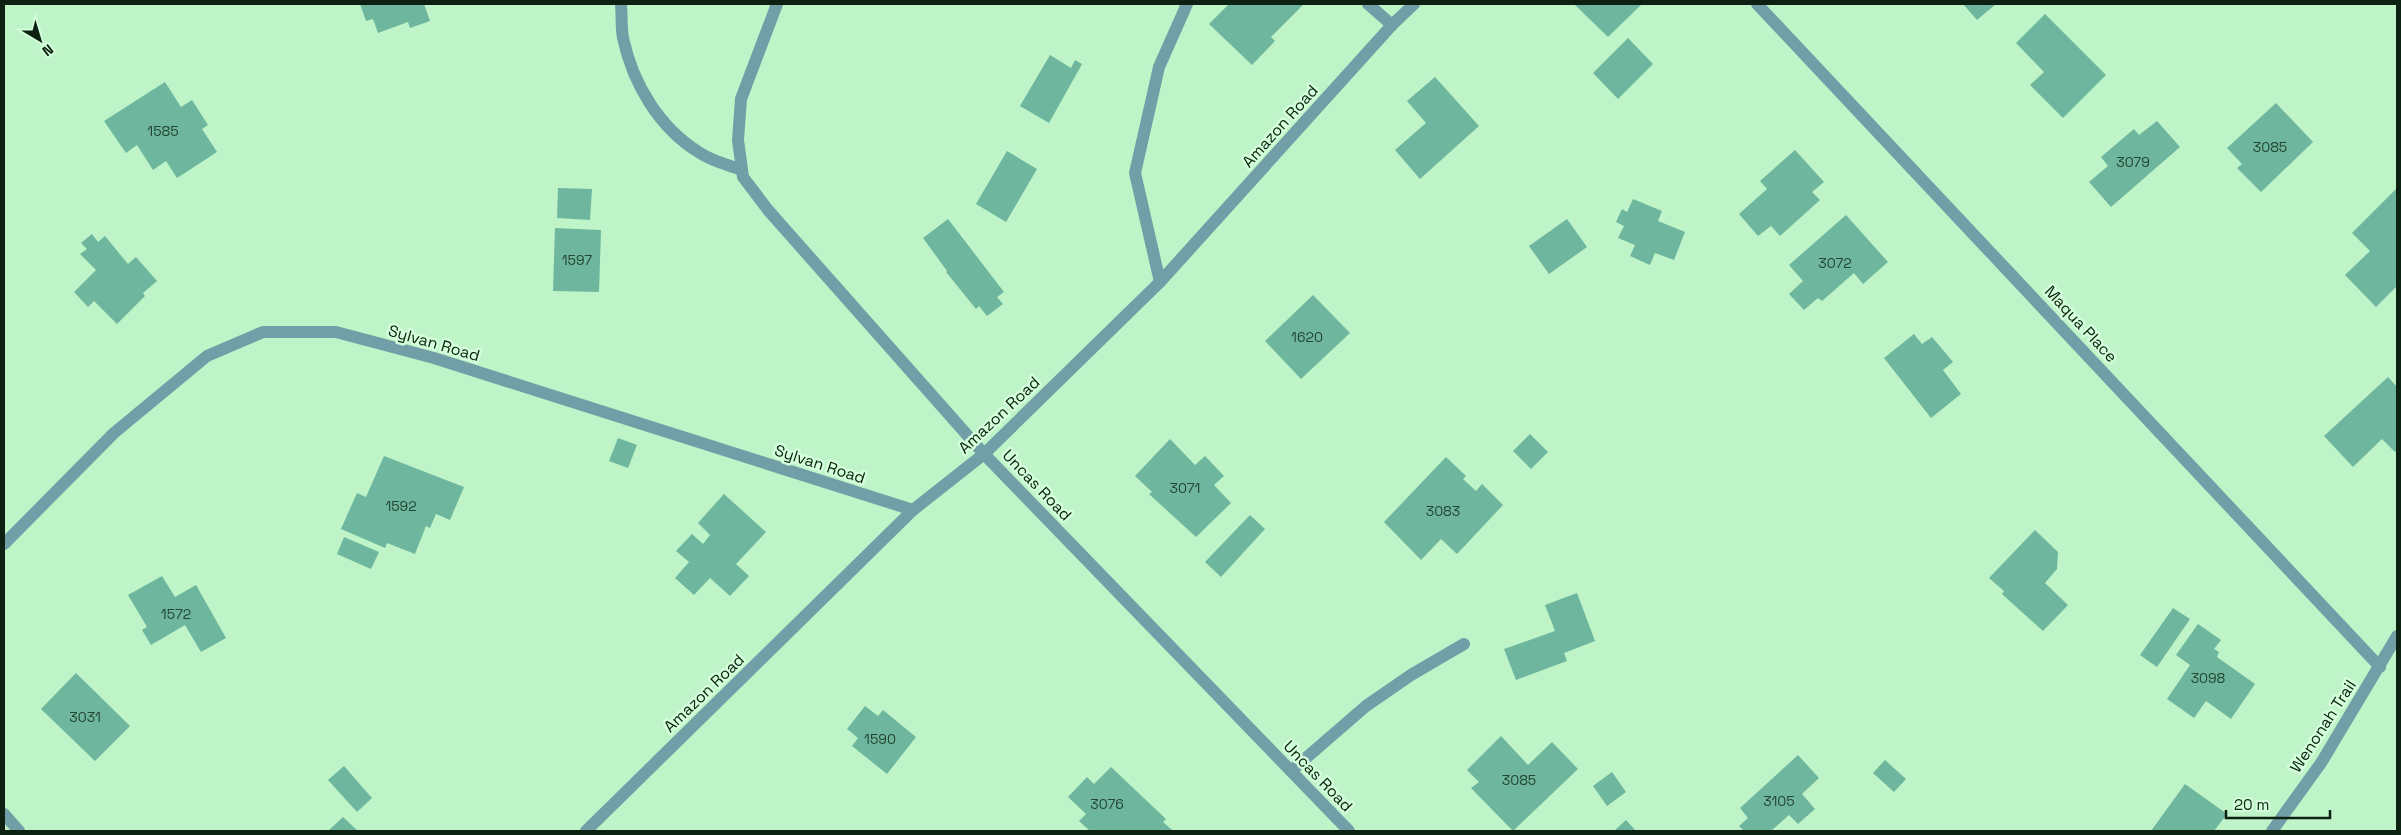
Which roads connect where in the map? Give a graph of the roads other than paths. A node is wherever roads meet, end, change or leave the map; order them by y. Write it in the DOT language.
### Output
graph roads {
  1 [pos="621,4"];
  2 [pos="778,4"];
  3 [pos="1186,4"];
  4 [pos="1368,4"];
  5 [pos="1414,4"];
  6 [pos="1757,4"];
  7 [pos="1392,26"];
  8 [pos="742,170"];
  9 [pos="1160,282"];
  10 [pos="984,454"];
  11 [pos="913,510"];
  12 [pos="4,544"];
  13 [pos="2397,636"];
  14 [pos="1464,644"];
  15 [pos="2380,667"];
  16 [pos="1291,772"];
  17 [pos="4,814"];
  18 [pos="19,831"];
  19 [pos="586,831"];
  20 [pos="1349,831"];
  21 [pos="2272,831"];
  1 -- 8 [label="street"];
  2 -- 8 [label="street, Uncas Road"];
  3 -- 9 [label="street"];
  4 -- 7 [label="street"];
  5 -- 7 [label="street, Amazon Road"];
  6 -- 15 [label="street, Maqua Place"];
  7 -- 9 [label="street, Amazon Road"];
  8 -- 10 [label="street, Uncas Road"];
  9 -- 10 [label="street, Amazon Road"];
  10 -- 11 [label="street, Amazon Road"];
  10 -- 16 [label="street, Uncas Road"];
  11 -- 12 [label="street, Sylvan Road"];
  11 -- 19 [label="street, Amazon Road"];
  13 -- 15 [label="street, Wenonah Trail"];
  14 -- 16 [label="street"];
  15 -- 21 [label="street, Wenonah Trail"];
  16 -- 20 [label="street, Uncas Road"];
  17 -- 18 [label="street"];
}
